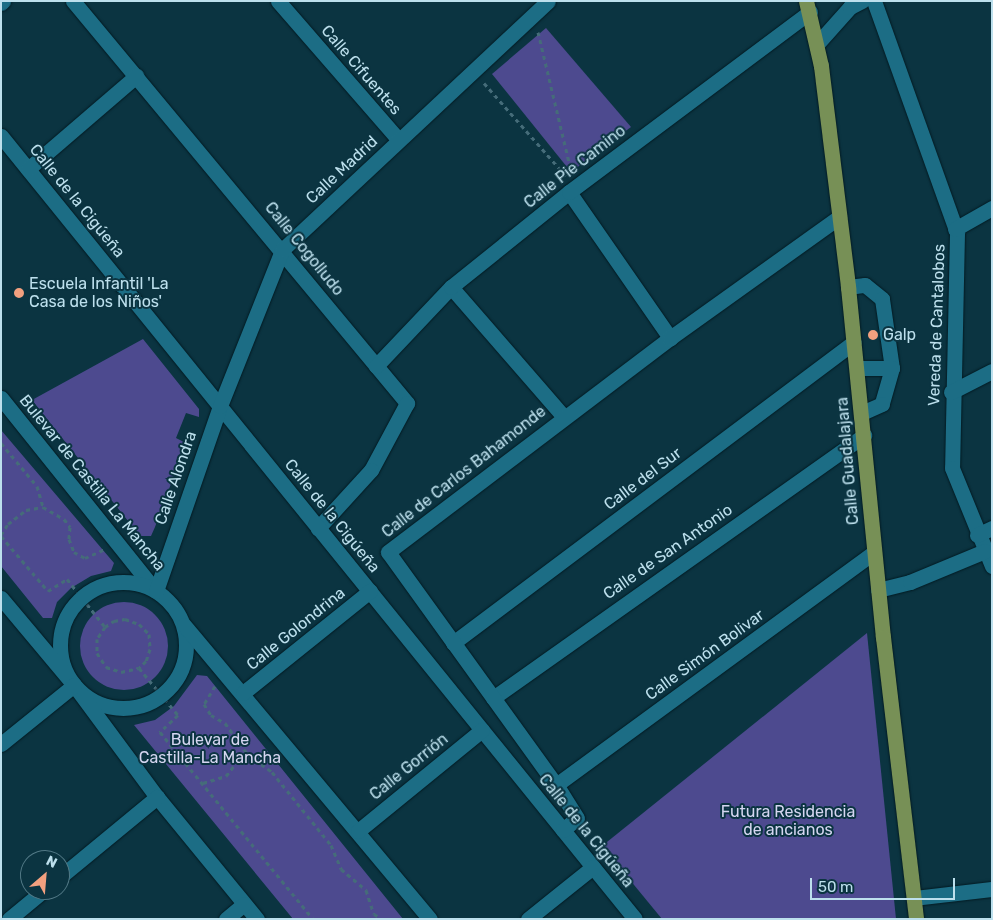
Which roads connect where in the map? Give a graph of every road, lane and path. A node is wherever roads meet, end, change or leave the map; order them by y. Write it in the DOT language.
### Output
graph roads {
  1 [pos="73,1"];
  2 [pos="278,1"];
  3 [pos="548,1"];
  4 [pos="862,1"];
  5 [pos="874,1"];
  6 [pos="808,7"];
  7 [pos="534,15"];
  8 [pos="817,44"];
  9 [pos="473,71"];
  10 [pos="136,76"];
  11 [pos="2,137"];
  12 [pos="399,140"];
  13 [pos="28,169"];
  14 [pos="572,190"];
  15 [pos="992,208"];
  16 [pos="839,217"];
  17 [pos="955,229"];
  18 [pos="282,250"];
  19 [pos="451,287"];
  20 [pos="848,287"];
  21 [pos="670,338"];
  22 [pos="854,342"];
  23 [pos="376,366"];
  24 [pos="857,368"];
  25 [pos="892,368"];
  26 [pos="992,371"];
  27 [pos="951,392"];
  28 [pos="1,398"];
  29 [pos="220,406"];
  30 [pos="862,413"];
  31 [pos="564,418"];
  32 [pos="864,435"];
  33 [pos="1,443"];
  34 [pos="43,507"];
  35 [pos="318,528"];
  36 [pos="992,528"];
  37 [pos="1,535"];
  38 [pos="977,535"];
  39 [pos="116,542"];
  40 [pos="985,551"];
  41 [pos="874,552"];
  42 [pos="992,566"];
  43 [pos="878,590"];
  44 [pos="156,591"];
  45 [pos="370,591"];
  46 [pos="1,598"];
  47 [pos="81,598"];
  48 [pos="183,623"];
  49 [pos="105,627"];
  50 [pos="453,643"];
  51 [pos="139,668"];
  52 [pos="227,674"];
  53 [pos="74,685"];
  54 [pos="243,693"];
  55 [pos="162,695"];
  56 [pos="493,698"];
  57 [pos="482,730"];
  58 [pos="1,744"];
  59 [pos="245,752"];
  60 [pos="203,783"];
  61 [pos="556,785"];
  62 [pos="157,797"];
  63 [pos="563,830"];
  64 [pos="358,831"];
  65 [pos="593,867"];
  66 [pos="70,869"];
  67 [pos="992,889"];
  68 [pos="914,898"];
  69 [pos="32,900"];
  70 [pos="244,904"];
  71 [pos="9,919"];
  72 [pos="226,919"];
  73 [pos="257,919"];
  74 [pos="313,919"];
  75 [pos="382,919"];
  76 [pos="430,919"];
  77 [pos="528,919"];
  78 [pos="635,919"];
  79 [pos="916,919"];
  1 -- 10 [label="street, Calle Cogolludo"];
  2 -- 12 [label="street, Calle Cifuentes"];
  3 -- 7 [label="street, Calle Madrid"];
  4 -- 8 [label="street"];
  5 -- 17 [label="street, Vereda de Cantalobos"];
  6 -- 8 [label="main road, Calle Guadalajara"];
  6 -- 14 [label="street, Calle Pie Camino"];
  7 -- 9 [label="street, Calle Madrid"];
  7 -- 14 [label="path"];
  8 -- 16 [label="main road, Calle Guadalajara"];
  9 -- 12 [label="street, Calle Madrid"];
  9 -- 14 [label="path"];
  10 -- 13 [label="street"];
  10 -- 18 [label="street, Calle Cogolludo"];
  11 -- 13 [label="street, Calle de la Cigúeña"];
  12 -- 18 [label="street, Calle Madrid"];
  13 -- 29 [label="street, Calle de la Cigúeña"];
  14 -- 19 [label="street, Calle Pie Camino"];
  14 -- 21 [label="street"];
  15 -- 17 [label="street"];
  16 -- 20 [label="main road, Calle Guadalajara"];
  16 -- 21 [label="street, Calle de Carlos Bahamonde"];
  17 -- 27 [label="street, Vereda de Cantalobos"];
  18 -- 23 [label="street, Calle Cogolludo"];
  18 -- 29 [label="street, Calle Madrid"];
  19 -- 23 [label="street, Calle Pie Camino"];
  19 -- 31 [label="street"];
  20 -- 22 [label="main road, Calle Guadalajara"];
  20 -- 25 [label="street"];
  21 -- 31 [label="street, Calle de Carlos Bahamonde"];
  22 -- 24 [label="main road, Calle Guadalajara"];
  22 -- 50 [label="street, Calle del Sur"];
  23 -- 35 [label="street, Calle Cogolludo"];
  24 -- 25 [label="street"];
  24 -- 30 [label="main road, Calle Guadalajara"];
  25 -- 30 [label="street"];
  26 -- 27 [label="street"];
  27 -- 38 [label="street, Vereda de Cantalobos"];
  28 -- 39 [label="street, Bulevar de Castilla La Mancha"];
  29 -- 35 [label="street, Calle de la Cigúeña"];
  29 -- 44 [label="street, Calle Alondra"];
  30 -- 32 [label="main road, Calle Guadalajara"];
  31 -- 50 [label="street, Calle de Carlos Bahamonde"];
  32 -- 41 [label="main road, Calle Guadalajara"];
  32 -- 56 [label="street, Calle de San Antonio"];
  33 -- 34 [label="path"];
  34 -- 37 [label="path"];
  34 -- 39 [label="path"];
  35 -- 45 [label="street, Calle de la Cigúeña"];
  36 -- 38 [label="street"];
  37 -- 47 [label="path"];
  38 -- 40 [label="street, Vereda de Cantalobos"];
  39 -- 44 [label="street, Bulevar de Castilla La Mancha"];
  40 -- 42 [label="street, Vereda de Cantalobos"];
  40 -- 43 [label="street"];
  41 -- 43 [label="main road, Calle Guadalajara"];
  41 -- 61 [label="street, Calle Simón Bolivar"];
  43 -- 68 [label="main road, Calle Guadalajara"];
  44 -- 47 [label="street, Bulevar de Castilla La Mancha"];
  44 -- 48 [label="street, Bulevar de Castilla La Mancha"];
  45 -- 54 [label="street, Calle Golondrina"];
  45 -- 57 [label="street, Calle de la Cigúeña"];
  46 -- 53 [label="street, Bulevar de Castilla La Mancha"];
  47 -- 49 [label="path"];
  47 -- 53 [label="street, Bulevar de Castilla La Mancha"];
  48 -- 52 [label="street, Bulevar de Castilla La Mancha"];
  48 -- 55 [label="street, Bulevar de Castilla La Mancha"];
  49 -- 51 [label="path"];
  49 -- 51 [label="path"];
  50 -- 56 [label="street, Calle de Carlos Bahamonde"];
  51 -- 55 [label="path"];
  52 -- 54 [label="street, Bulevar de Castilla La Mancha"];
  52 -- 59 [label="path"];
  53 -- 55 [label="street, Bulevar de Castilla La Mancha"];
  53 -- 58 [label="street"];
  53 -- 62 [label="street, Bulevar de Castilla La Mancha"];
  54 -- 64 [label="street, Bulevar de Castilla La Mancha"];
  55 -- 60 [label="path"];
  56 -- 61 [label="street, Calle de Carlos Bahamonde"];
  57 -- 63 [label="street, Calle de la Cigúeña"];
  57 -- 64 [label="street, Calle Gorrión"];
  59 -- 60 [label="path"];
  59 -- 75 [label="path"];
  60 -- 74 [label="path"];
  61 -- 63 [label="street, Calle de Carlos Bahamonde"];
  62 -- 66 [label="street"];
  62 -- 70 [label="street, Bulevar de Castilla La Mancha"];
  63 -- 65 [label="street, Calle de la Cigúeña"];
  64 -- 76 [label="street, Bulevar de Castilla La Mancha"];
  65 -- 77 [label="street"];
  65 -- 78 [label="street, Calle de la Cigúeña"];
  67 -- 68 [label="street"];
  68 -- 79 [label="main road, Calle Guadalajara"];
  69 -- 71 [label="street"];
  70 -- 72 [label="street"];
  70 -- 73 [label="street, Bulevar de Castilla La Mancha"];
}
